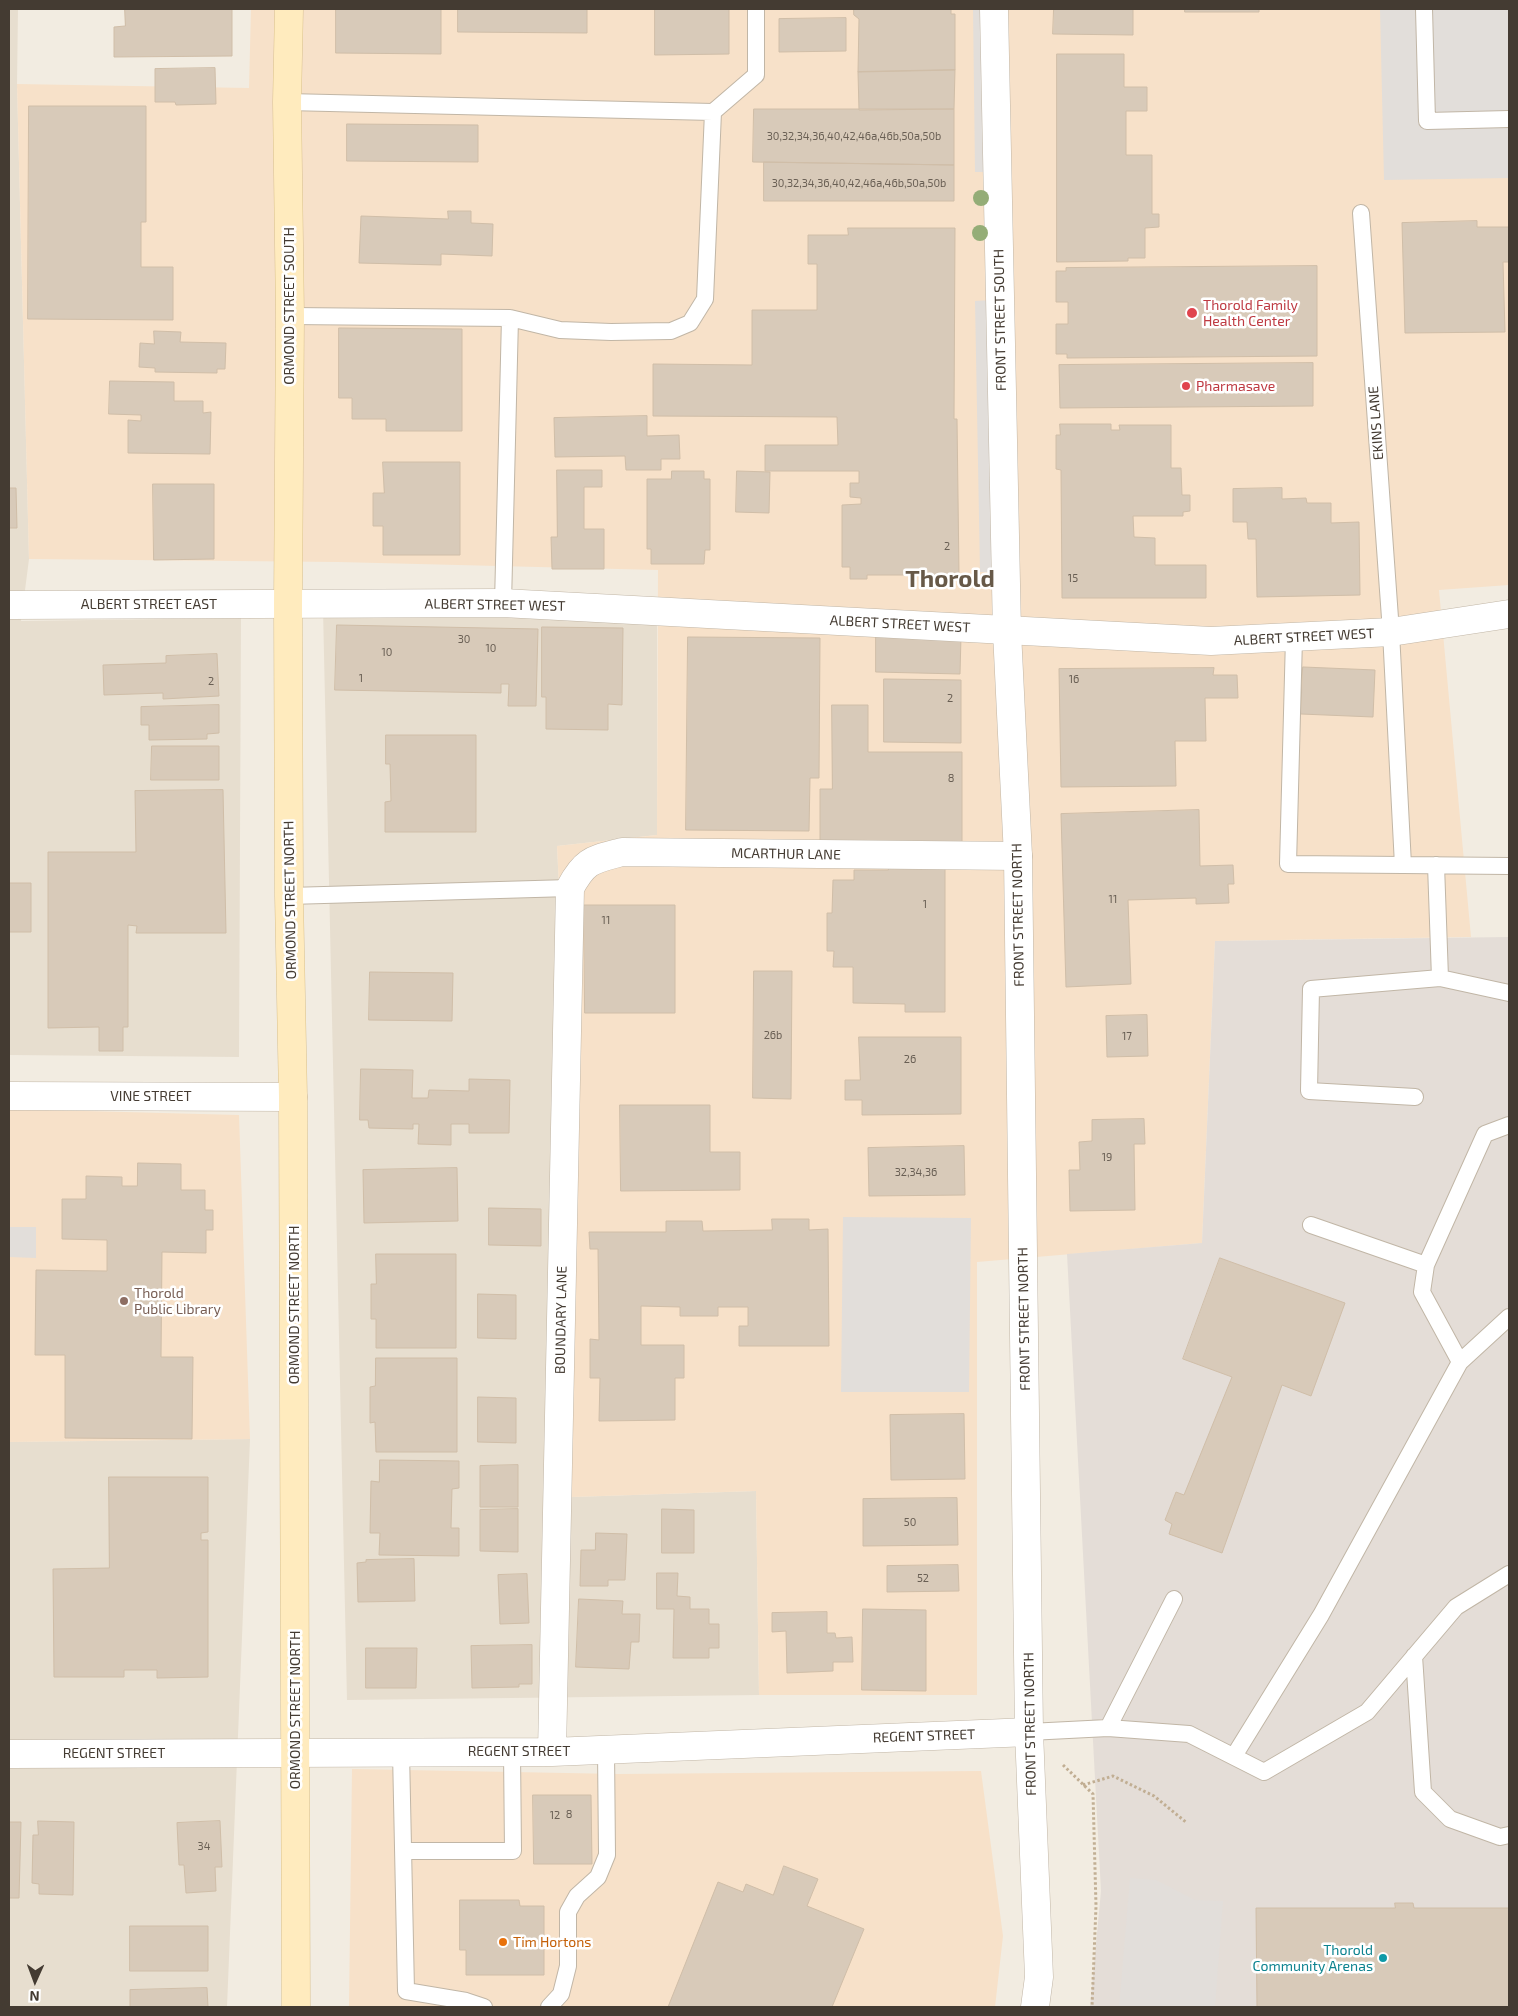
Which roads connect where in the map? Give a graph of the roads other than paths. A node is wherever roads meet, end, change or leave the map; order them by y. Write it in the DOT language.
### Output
graph roads {
  1 [pos="289,9"];
  2 [pos="756,9"];
  3 [pos="994,9"];
  4 [pos="1424,9"];
  5 [pos="287,102"];
  6 [pos="713,112"];
  7 [pos="1509,119"];
  8 [pos="1361,213"];
  9 [pos="290,316"];
  10 [pos="510,318"];
  11 [pos="503,603"];
  12 [pos="288,604"];
  13 [pos="9,605"];
  14 [pos="1509,614"];
  15 [pos="1007,632"];
  16 [pos="1392,632"];
  17 [pos="1294,638"];
  18 [pos="1018,856"];
  19 [pos="1404,865"];
  20 [pos="1436,865"];
  21 [pos="1509,866"];
  22 [pos="570,888"];
  23 [pos="289,896"];
  24 [pos="1440,978"];
  25 [pos="1509,993"];
  26 [pos="9,1096"];
  27 [pos="293,1097"];
  28 [pos="1415,1098"];
  29 [pos="1509,1125"];
  30 [pos="1311,1225"];
  31 [pos="1426,1265"];
  32 [pos="1509,1317"];
  33 [pos="1460,1362"];
  34 [pos="1509,1574"];
  35 [pos="1174,1599"];
  36 [pos="1414,1656"];
  37 [pos="1108,1728"];
  38 [pos="1029,1732"];
  39 [pos="606,1750"];
  40 [pos="295,1752"];
  41 [pos="401,1752"];
  42 [pos="512,1752"];
  43 [pos="552,1752"];
  44 [pos="9,1754"];
  45 [pos="1234,1756"];
  46 [pos="1509,1835"];
  47 [pos="403,1851"];
  48 [pos="296,2007"];
  49 [pos="484,2007"];
  50 [pos="549,2007"];
  51 [pos="1035,2007"];
  1 -- 5 [label="main road, ORMOND STREET SOUTH"];
  2 -- 6 [label="lane"];
  3 -- 15 [label="street, FRONT STREET SOUTH"];
  4 -- 7 [label="lane"];
  5 -- 6 [label="lane"];
  5 -- 9 [label="main road, ORMOND STREET SOUTH"];
  6 -- 10 [label="lane"];
  8 -- 16 [label="lane, EKINS LANE"];
  9 -- 10 [label="lane"];
  9 -- 12 [label="main road, ORMOND STREET SOUTH"];
  10 -- 11 [label="lane"];
  11 -- 12 [label="street, ALBERT STREET WEST"];
  11 -- 15 [label="street, ALBERT STREET WEST"];
  12 -- 13 [label="street, ALBERT STREET EAST"];
  12 -- 23 [label="main road, ORMOND STREET NORTH"];
  14 -- 16 [label="street, ALBERT STREET WEST"];
  15 -- 17 [label="street, ALBERT STREET WEST"];
  15 -- 18 [label="street, FRONT STREET NORTH"];
  16 -- 17 [label="street, ALBERT STREET WEST"];
  16 -- 19 [label="lane, EKINS LANE"];
  17 -- 19 [label="lane"];
  18 -- 22 [label="street, MCARTHUR LANE"];
  18 -- 38 [label="street, FRONT STREET NORTH"];
  19 -- 20 [label="lane"];
  20 -- 21 [label="lane"];
  20 -- 24 [label="lane"];
  22 -- 23 [label="lane"];
  22 -- 43 [label="street, BOUNDARY LANE"];
  23 -- 27 [label="main road, ORMOND STREET NORTH"];
  24 -- 25 [label="lane"];
  24 -- 28 [label="lane"];
  26 -- 27 [label="street, VINE STREET"];
  27 -- 40 [label="main road, ORMOND STREET NORTH"];
  29 -- 31 [label="lane"];
  30 -- 31 [label="lane"];
  31 -- 33 [label="lane"];
  32 -- 33 [label="lane"];
  33 -- 45 [label="lane"];
  34 -- 36 [label="lane"];
  35 -- 37 [label="lane"];
  36 -- 45 [label="lane"];
  36 -- 46 [label="lane"];
  37 -- 38 [label="lane"];
  37 -- 45 [label="lane"];
  38 -- 39 [label="street, REGENT STREET"];
  38 -- 51 [label="street, FRONT STREET NORTH"];
  39 -- 43 [label="street, REGENT STREET"];
  39 -- 50 [label="lane"];
  40 -- 41 [label="street, REGENT STREET"];
  40 -- 44 [label="street, REGENT STREET"];
  40 -- 48 [label="main road, ORMOND STREET NORTH"];
  41 -- 42 [label="street, REGENT STREET"];
  41 -- 47 [label="lane"];
  42 -- 43 [label="street, REGENT STREET"];
  42 -- 47 [label="lane"];
  47 -- 49 [label="lane"];
}
